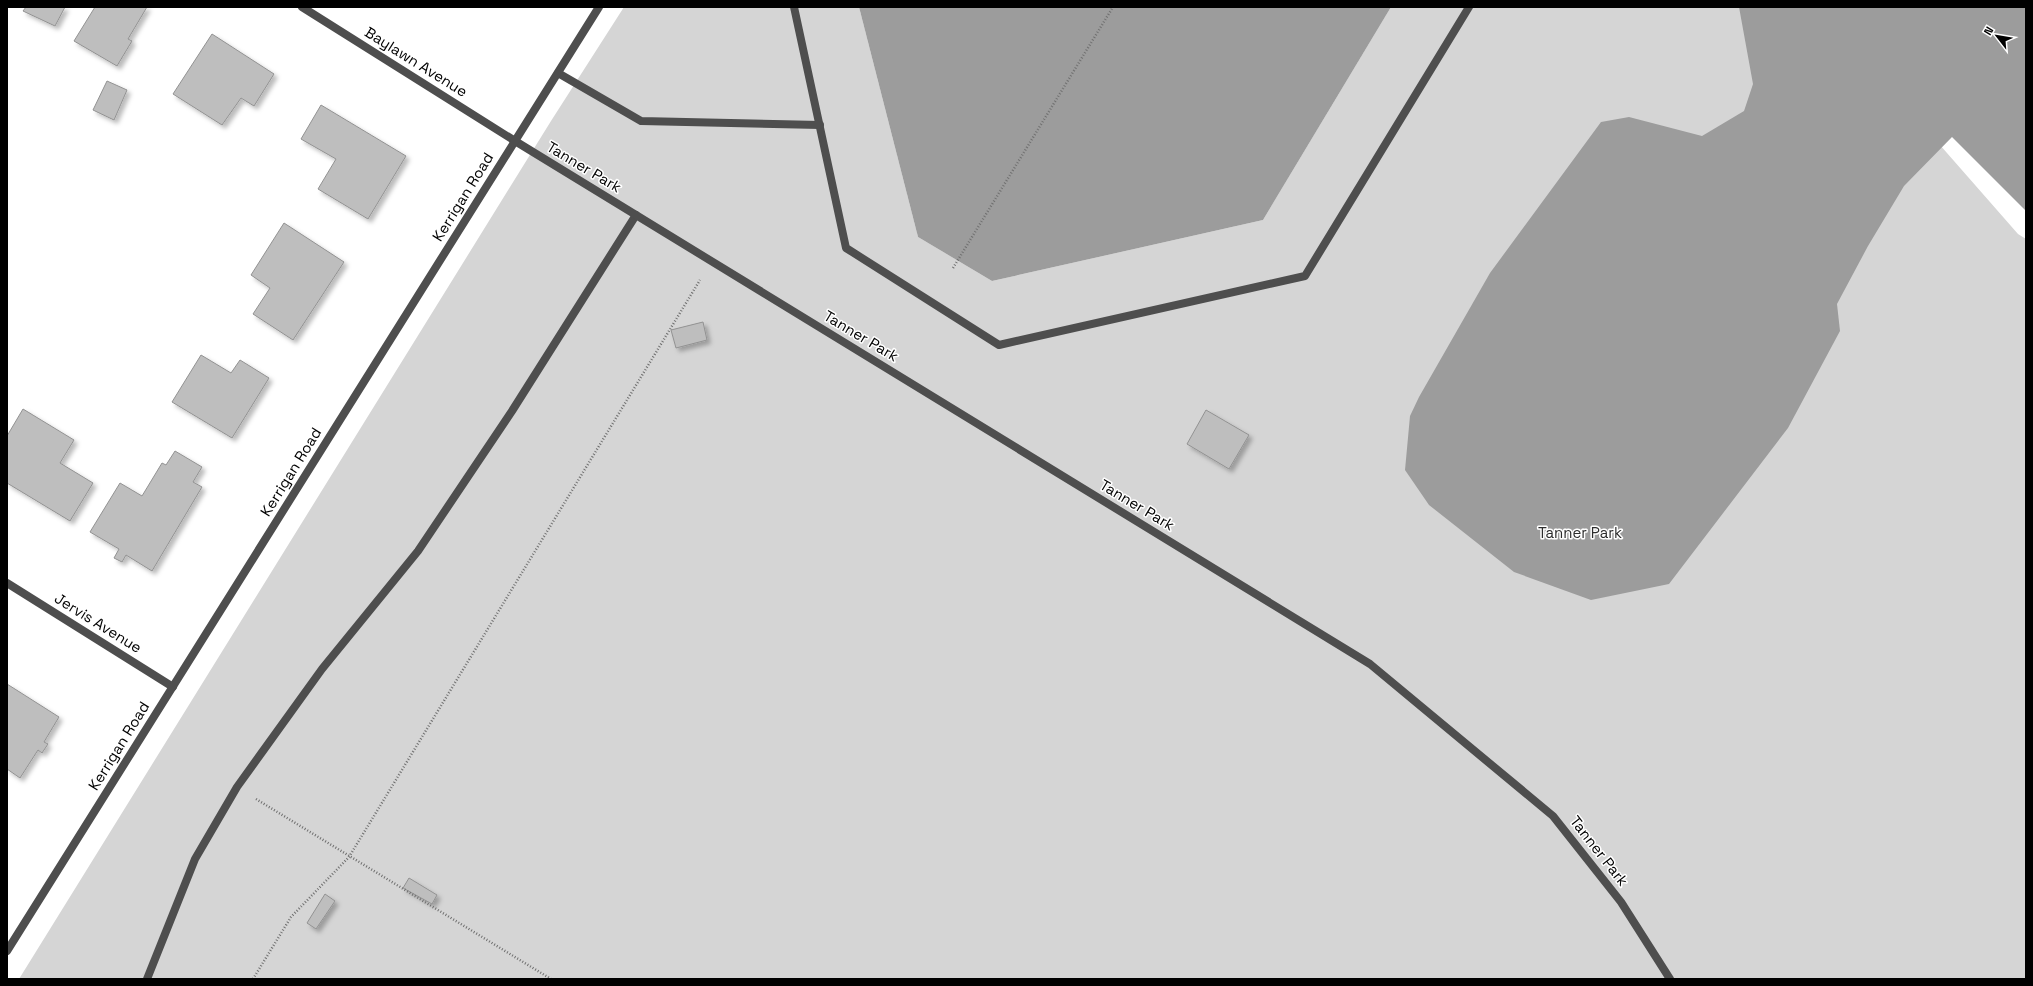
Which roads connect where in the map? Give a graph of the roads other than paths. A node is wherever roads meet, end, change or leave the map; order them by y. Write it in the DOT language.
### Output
graph roads {
  1 [pos="302,7"];
  2 [pos="599,7"];
  3 [pos="794,7"];
  4 [pos="1469,7"];
  5 [pos="558,74"];
  6 [pos="820,125"];
  7 [pos="515,141"];
  8 [pos="636,215"];
  9 [pos="7,583"];
  10 [pos="173,686"];
  11 [pos="7,951"];
  12 [pos="147,979"];
  13 [pos="1670,979"];
  1 -- 7 [label="street, Baylawn Avenue"];
  2 -- 5 [label="street, Kerrigan Road"];
  3 -- 6 [label="street"];
  4 -- 6 [label="street"];
  5 -- 6 [label="street"];
  5 -- 7 [label="street, Kerrigan Road"];
  7 -- 8 [label="street, Tanner Park"];
  7 -- 10 [label="street, Kerrigan Road"];
  8 -- 12 [label="street"];
  8 -- 13 [label="street, Tanner Park"];
  9 -- 10 [label="street, Jervis Avenue"];
  10 -- 11 [label="street, Kerrigan Road"];
}
